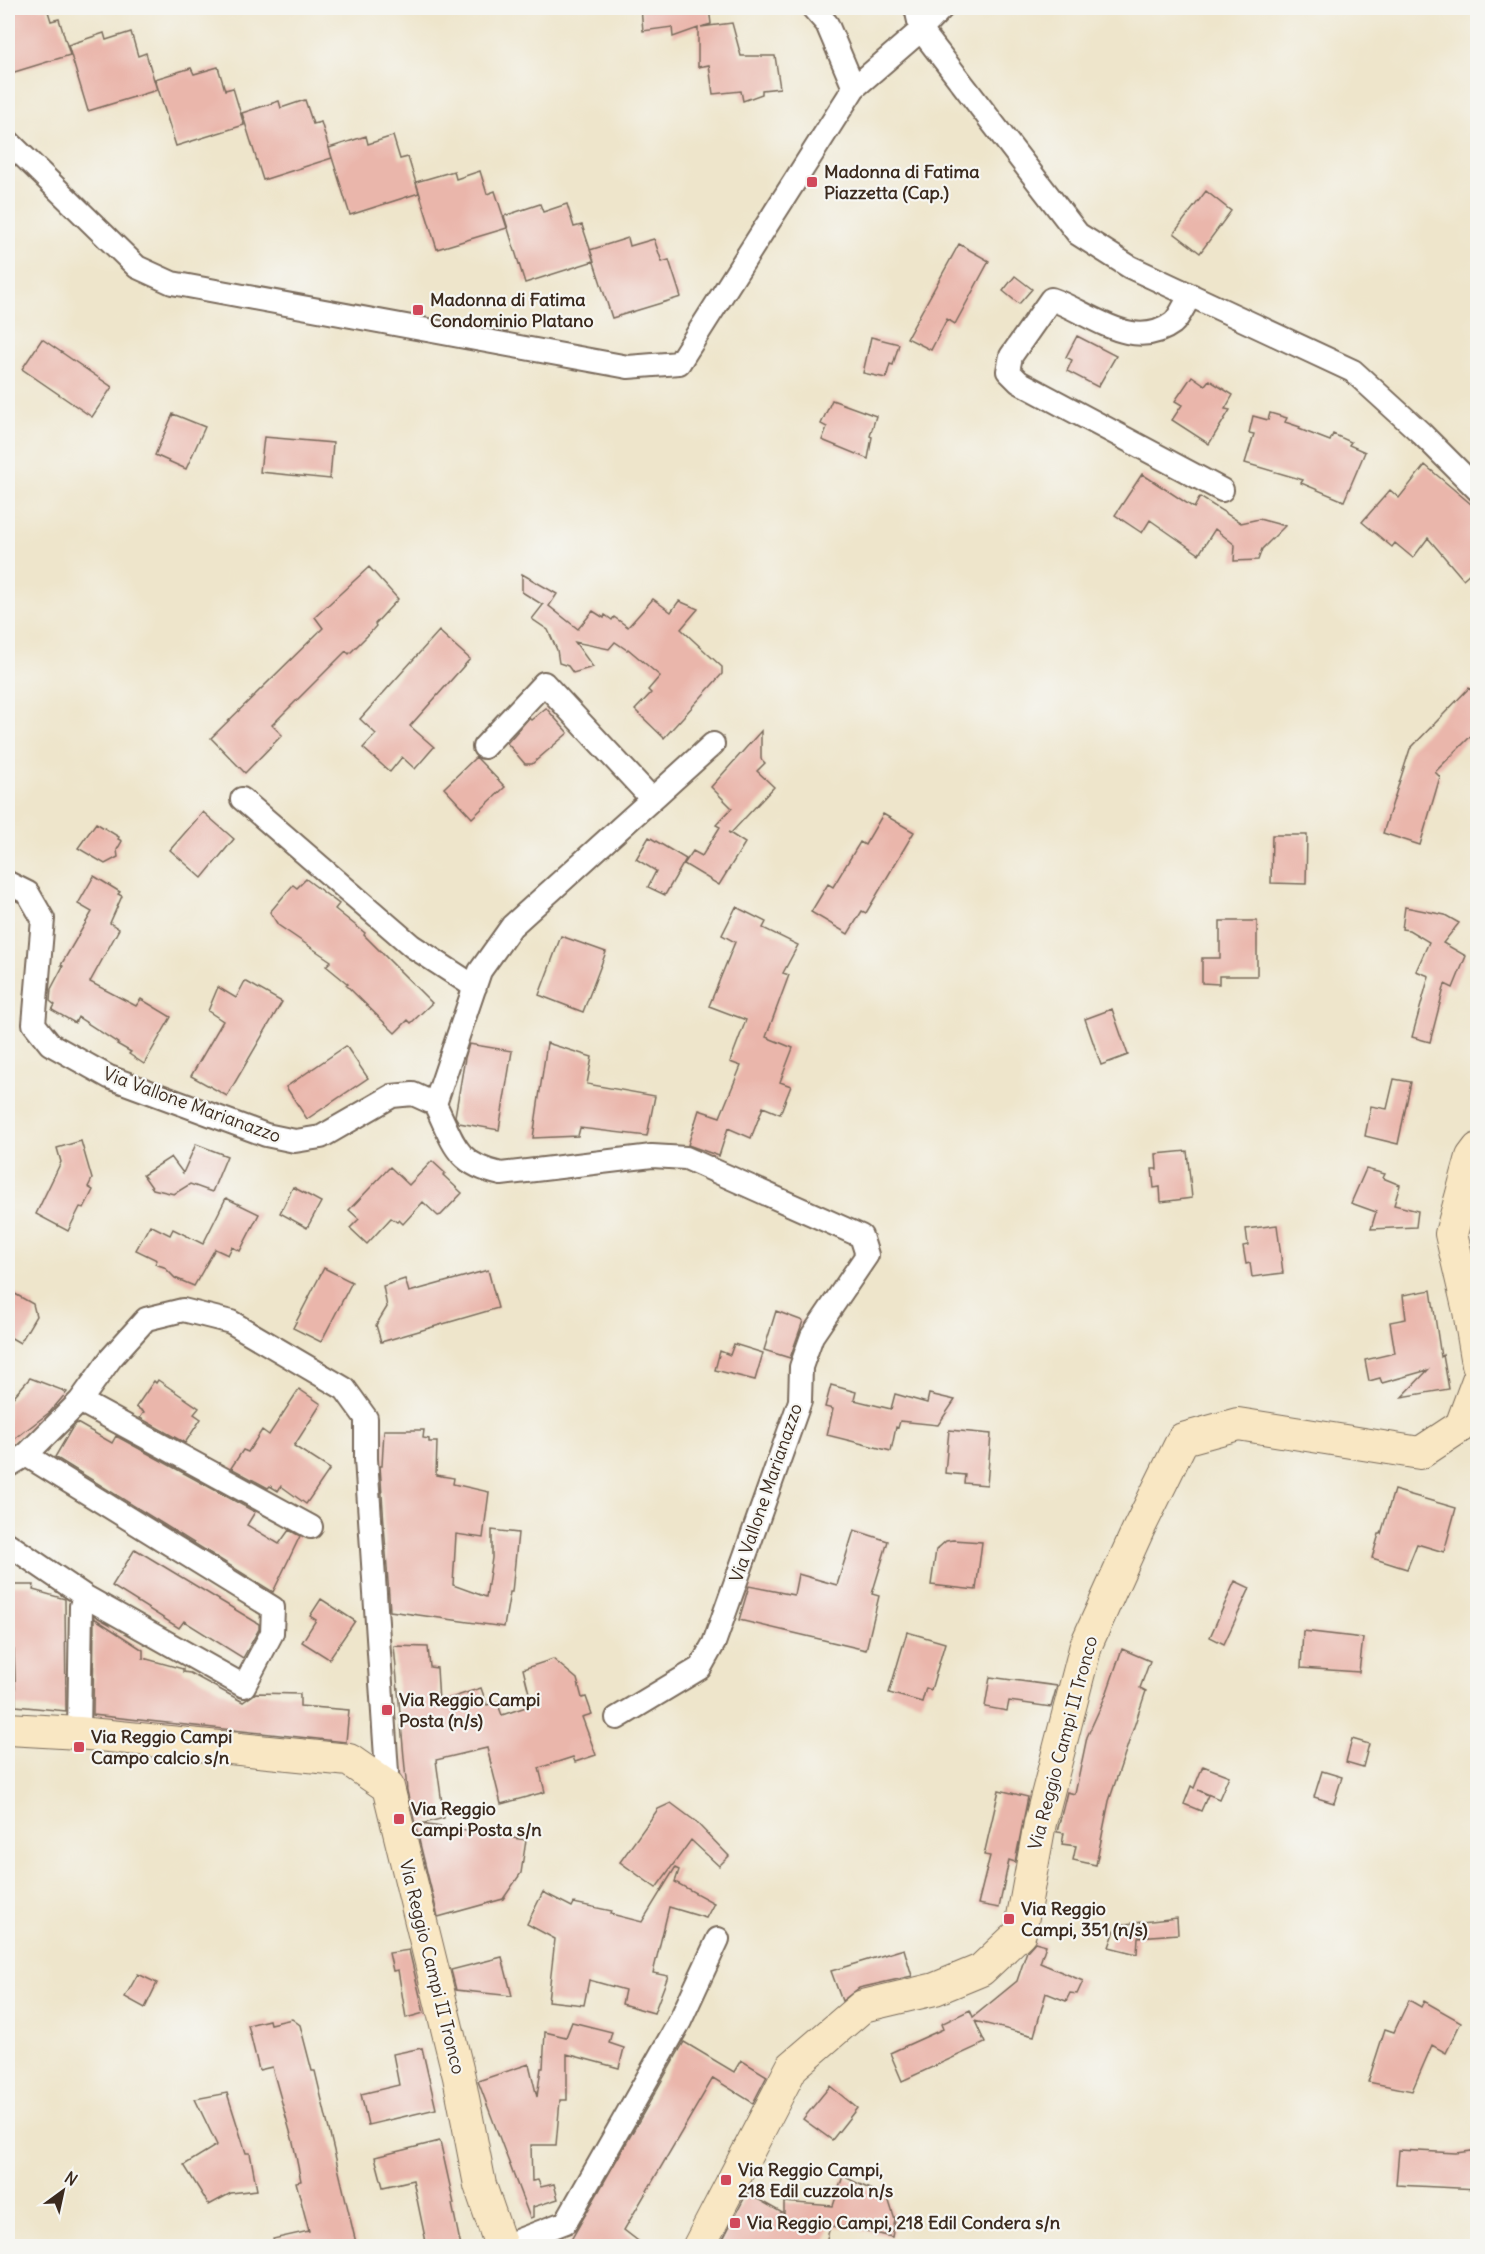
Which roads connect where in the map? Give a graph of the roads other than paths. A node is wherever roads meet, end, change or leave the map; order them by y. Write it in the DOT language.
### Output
graph roads {
  1 [pos="813,8"];
  2 [pos="916,8"];
  3 [pos="942,8"];
  4 [pos="921,30"];
  5 [pos="854,87"];
  6 [pos="8,141"];
  7 [pos="1191,295"];
  8 [pos="1222,490"];
  9 [pos="1478,490"];
  10 [pos="713,744"];
  11 [pos="484,747"];
  12 [pos="242,799"];
  13 [pos="652,799"];
  14 [pos="8,883"];
  15 [pos="475,987"];
  16 [pos="435,1104"];
  17 [pos="1478,1149"];
  18 [pos="1478,1364"];
  19 [pos="1478,1380"];
  20 [pos="80,1401"];
  21 [pos="17,1461"];
  22 [pos="311,1527"];
  23 [pos="8,1544"];
  24 [pos="86,1597"];
  25 [pos="617,1718"];
  26 [pos="8,1729"];
  27 [pos="80,1733"];
  28 [pos="388,1787"];
  29 [pos="718,1939"];
  30 [pos="502,2247"];
  31 [pos="699,2247"];
  1 -- 5 [label="street"];
  2 -- 4 [label="street"];
  3 -- 4 [label="street"];
  4 -- 5 [label="street"];
  4 -- 7 [label="street"];
  5 -- 6 [label="street"];
  7 -- 8 [label="street"];
  7 -- 9 [label="street"];
  10 -- 13 [label="street"];
  11 -- 13 [label="street"];
  12 -- 15 [label="street"];
  13 -- 15 [label="street"];
  14 -- 16 [label="street, Via Vallone Marianazzo"];
  15 -- 16 [label="street"];
  16 -- 25 [label="street, Via Vallone Marianazzo"];
  17 -- 18 [label="main road"];
  19 -- 31 [label="main road, Via Reggio Campi II Tronco"];
  20 -- 21 [label="street"];
  20 -- 22 [label="street"];
  20 -- 28 [label="street"];
  21 -- 24 [label="street"];
  23 -- 24 [label="street"];
  24 -- 27 [label="street"];
  26 -- 27 [label="main road"];
  27 -- 28 [label="main road"];
  28 -- 30 [label="main road, Via Reggio Campi II Tronco"];
  29 -- 30 [label="street"];
}
